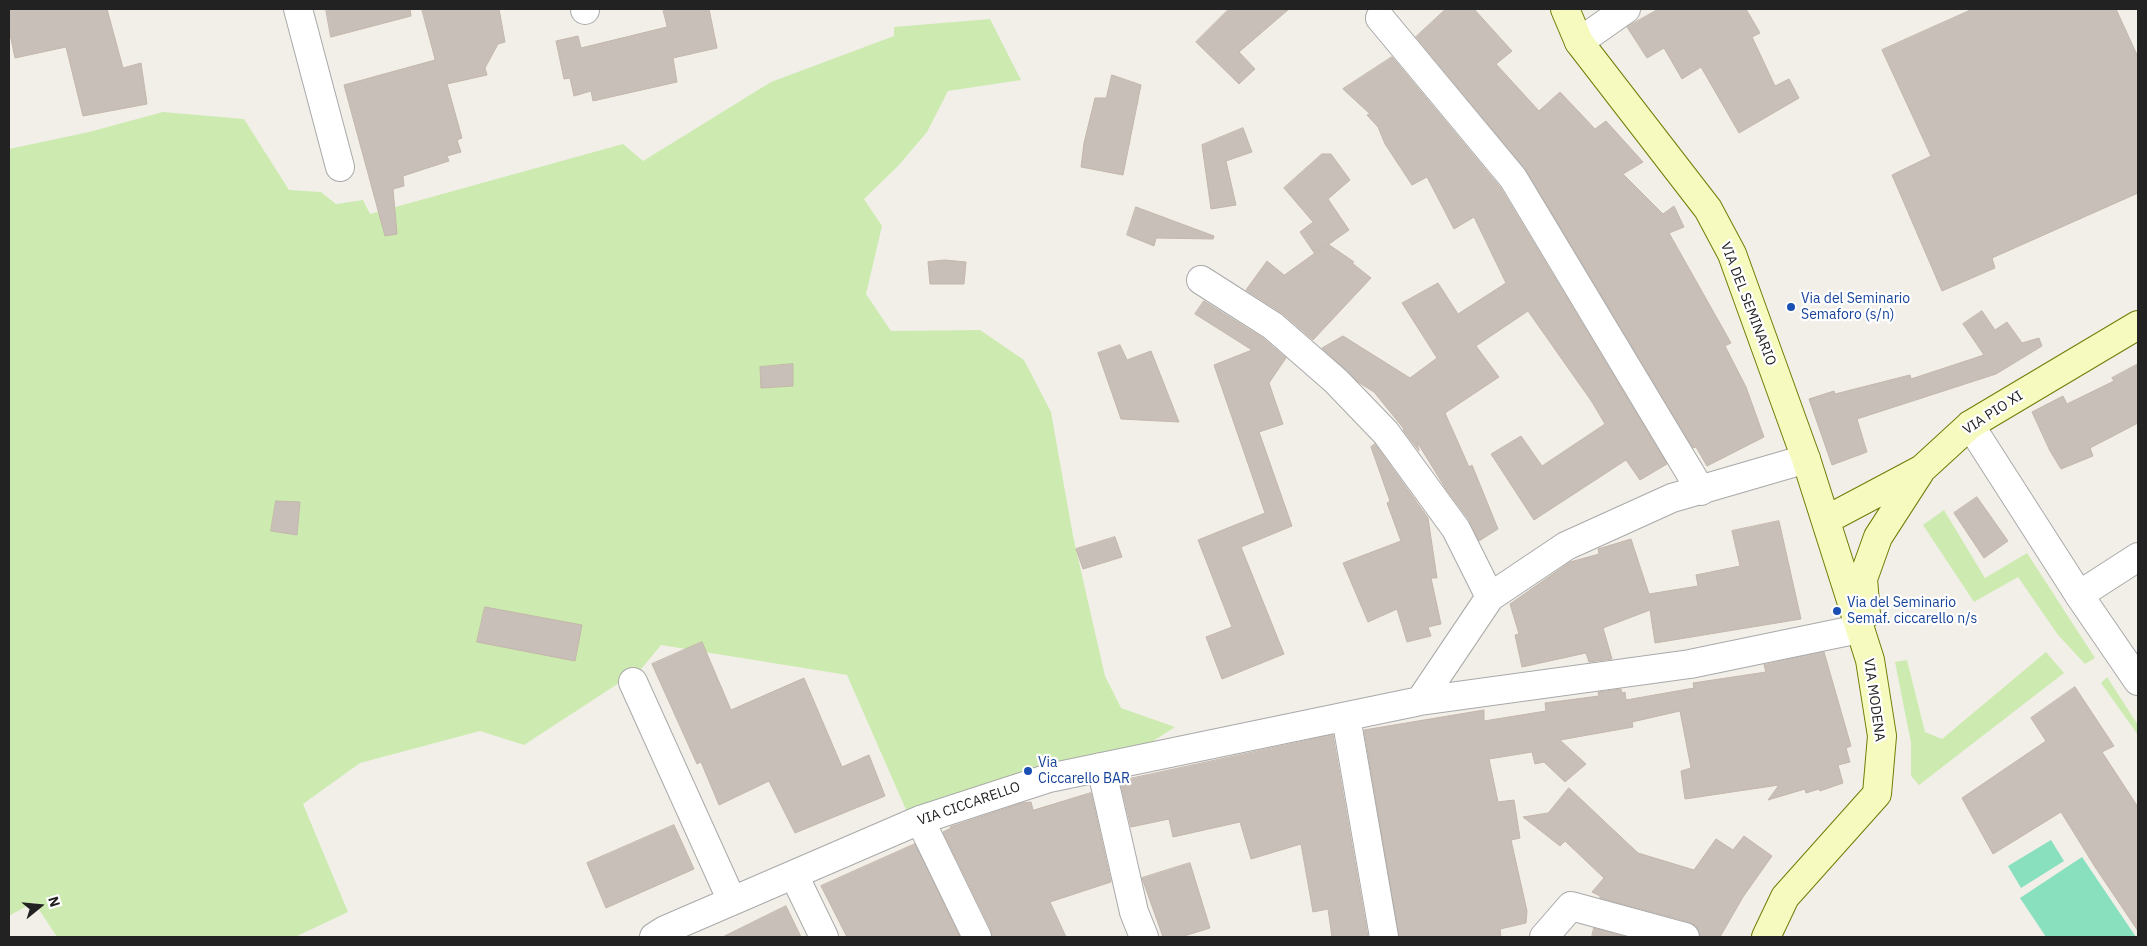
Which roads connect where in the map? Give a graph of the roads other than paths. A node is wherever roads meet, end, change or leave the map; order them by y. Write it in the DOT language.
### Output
graph roads {
  1 [pos="298,9"];
  2 [pos="1565,9"];
  3 [pos="1626,9"];
  4 [pos="1380,18"];
  5 [pos="1579,42"];
  6 [pos="340,167"];
  7 [pos="1201,280"];
  8 [pos="2138,325"];
  9 [pos="1970,425"];
  10 [pos="1806,459"];
  11 [pos="1922,469"];
  12 [pos="1701,491"];
  13 [pos="1826,520"];
  14 [pos="2138,557"];
  15 [pos="2079,595"];
  16 [pos="1490,597"];
  17 [pos="1859,629"];
  18 [pos="1870,660"];
  19 [pos="2138,681"];
  20 [pos="633,682"];
  21 [pos="1420,701"];
  22 [pos="1346,717"];
  23 [pos="1101,767"];
  24 [pos="920,820"];
  25 [pos="794,875"];
  26 [pos="732,901"];
  27 [pos="654,937"];
  28 [pos="824,937"];
  29 [pos="977,937"];
  30 [pos="1144,937"];
  31 [pos="1384,937"];
  32 [pos="1544,937"];
  33 [pos="1685,937"];
  34 [pos="1766,937"];
  1 -- 6 [label="street"];
  2 -- 5 [label="main road, VIA DEL SEMINARIO"];
  3 -- 5 [label="street"];
  4 -- 12 [label="street"];
  5 -- 10 [label="main road, VIA DEL SEMINARIO"];
  7 -- 16 [label="street"];
  8 -- 9 [label="main road, VIA PIO XI"];
  9 -- 11 [label="main road, VIA PIO XI"];
  9 -- 15 [label="street"];
  10 -- 12 [label="street"];
  10 -- 13 [label="main road, VIA DEL SEMINARIO"];
  11 -- 13 [label="main road, VIA PIO XI"];
  11 -- 18 [label="main road"];
  12 -- 16 [label="street"];
  13 -- 17 [label="main road, VIA MODENA"];
  14 -- 15 [label="street"];
  15 -- 19 [label="street"];
  16 -- 21 [label="street"];
  17 -- 18 [label="main road, VIA MODENA"];
  17 -- 21 [label="street, VIA CICCARELLO"];
  18 -- 34 [label="main road, VIA MODENA"];
  20 -- 26 [label="street"];
  21 -- 22 [label="street, VIA CICCARELLO"];
  22 -- 23 [label="street, VIA CICCARELLO"];
  22 -- 31 [label="street"];
  23 -- 24 [label="street, VIA CICCARELLO"];
  23 -- 30 [label="street"];
  24 -- 25 [label="street, VIA CICCARELLO"];
  24 -- 29 [label="street"];
  25 -- 26 [label="street, VIA CICCARELLO"];
  25 -- 28 [label="street"];
  26 -- 27 [label="street, VIA CICCARELLO"];
  32 -- 33 [label="street"];
}
